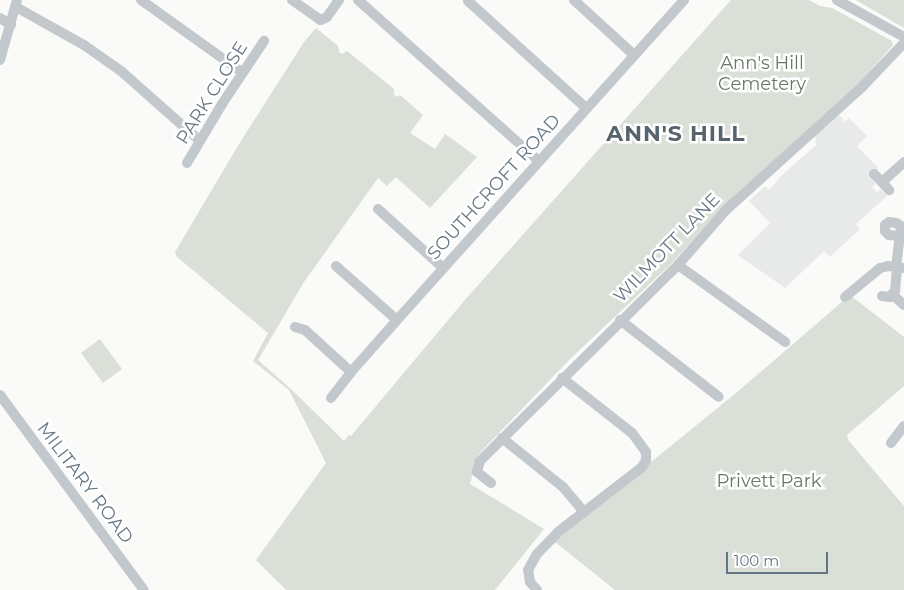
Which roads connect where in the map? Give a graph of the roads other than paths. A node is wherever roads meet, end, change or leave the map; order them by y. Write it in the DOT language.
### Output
graph roads {
  1 [pos="141,0"];
  2 [pos="292,0"];
  3 [pos="339,0"];
  4 [pos="358,0"];
  5 [pos="574,0"];
  6 [pos="682,0"];
  7 [pos="837,0"];
  8 [pos="468,1"];
  9 [pos="17,4"];
  10 [pos="0,18"];
  11 [pos="11,25"];
  12 [pos="904,36"];
  13 [pos="264,41"];
  14 [pos="904,43"];
  15 [pos="634,55"];
  16 [pos="0,60"];
  17 [pos="243,73"];
  18 [pos="586,108"];
  19 [pos="199,140"];
  20 [pos="539,161"];
  21 [pos="904,162"];
  22 [pos="187,163"];
  23 [pos="881,182"];
  24 [pos="378,209"];
  25 [pos="900,236"];
  26 [pos="678,265"];
  27 [pos="336,266"];
  28 [pos="899,267"];
  29 [pos="444,268"];
  30 [pos="844,297"];
  31 [pos="904,305"];
  32 [pos="397,320"];
  33 [pos="620,320"];
  34 [pos="295,327"];
  35 [pos="785,342"];
  36 [pos="351,372"];
  37 [pos="562,378"];
  38 [pos="0,395"];
  39 [pos="719,397"];
  40 [pos="331,398"];
  41 [pos="904,426"];
  42 [pos="502,438"];
  43 [pos="892,444"];
  44 [pos="491,483"];
  45 [pos="584,512"];
  46 [pos="144,590"];
  47 [pos="537,590"];
  1 -- 17 [label="street"];
  2 -- 3 [label="street"];
  4 -- 20 [label="street"];
  5 -- 15 [label="street"];
  6 -- 15 [label="street, SOUTHCROFT ROAD"];
  7 -- 12 [label="street"];
  8 -- 18 [label="street"];
  9 -- 11 [label="street"];
  9 -- 19 [label="street"];
  10 -- 11 [label="street"];
  11 -- 16 [label="street"];
  13 -- 17 [label="street, PARK CLOSE"];
  14 -- 26 [label="street, WILMOTT LANE"];
  15 -- 18 [label="street, SOUTHCROFT ROAD"];
  17 -- 19 [label="street, PARK CLOSE"];
  18 -- 20 [label="street, SOUTHCROFT ROAD"];
  19 -- 22 [label="street, PARK CLOSE"];
  20 -- 29 [label="street, SOUTHCROFT ROAD"];
  21 -- 23 [label="street"];
  24 -- 29 [label="street"];
  25 -- 28 [label="street"];
  26 -- 33 [label="street, WILMOTT LANE"];
  26 -- 35 [label="street"];
  27 -- 32 [label="street"];
  28 -- 30 [label="street"];
  28 -- 31 [label="street"];
  29 -- 32 [label="street, SOUTHCROFT ROAD"];
  32 -- 36 [label="street, SOUTHCROFT ROAD"];
  33 -- 37 [label="street, WILMOTT LANE"];
  33 -- 39 [label="street"];
  34 -- 36 [label="street"];
  36 -- 40 [label="street, SOUTHCROFT ROAD"];
  37 -- 42 [label="street, WILMOTT LANE"];
  37 -- 45 [label="street"];
  38 -- 46 [label="street, MILITARY ROAD"];
  41 -- 43 [label="street"];
  42 -- 44 [label="street, WILMOTT LANE"];
  42 -- 45 [label="street"];
  45 -- 47 [label="street"];
}
